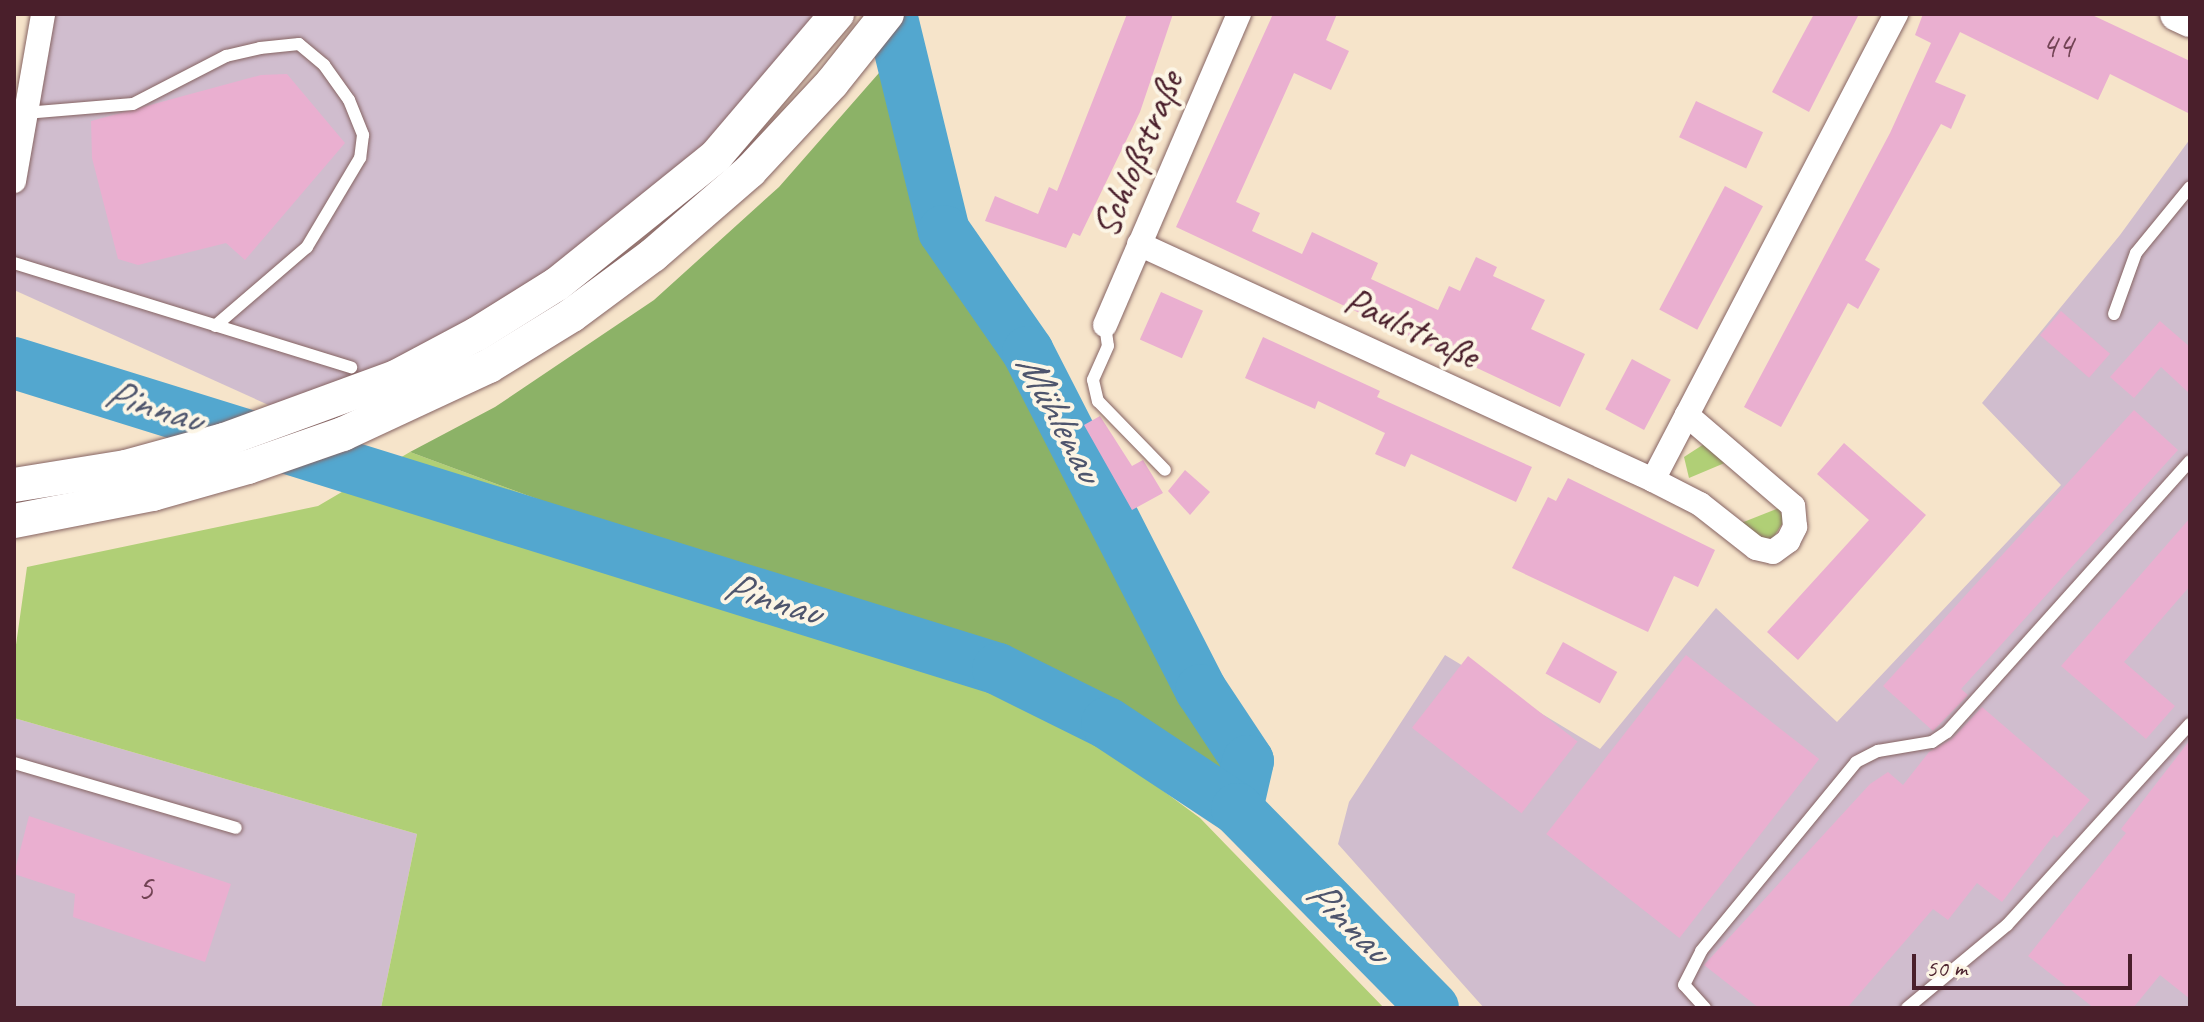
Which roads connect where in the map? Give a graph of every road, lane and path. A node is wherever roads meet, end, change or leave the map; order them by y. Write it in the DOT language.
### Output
graph roads {
  1 [pos="43,14"];
  2 [pos="837,14"];
  3 [pos="887,14"];
  4 [pos="1239,14"];
  5 [pos="1896,14"];
  6 [pos="2177,14"];
  7 [pos="2190,20"];
  8 [pos="25,113"];
  9 [pos="14,181"];
  10 [pos="2190,187"];
  11 [pos="1139,244"];
  12 [pos="14,263"];
  13 [pos="2114,314"];
  14 [pos="1105,325"];
  15 [pos="215,326"];
  16 [pos="351,367"];
  17 [pos="1687,415"];
  18 [pos="2190,461"];
  19 [pos="1165,470"];
  20 [pos="1653,480"];
  21 [pos="14,485"];
  22 [pos="14,521"];
  23 [pos="2190,724"];
  24 [pos="14,763"];
  25 [pos="236,828"];
  26 [pos="1705,1008"];
  27 [pos="1907,1008"];
  1 -- 8 [label="street"];
  2 -- 21 [label="main road"];
  3 -- 22 [label="main road"];
  4 -- 11 [label="street, Schloßstraße"];
  5 -- 17 [label="street"];
  6 -- 7 [label="main road"];
  8 -- 9 [label="street"];
  8 -- 15 [label="lane"];
  10 -- 13 [label="lane"];
  11 -- 14 [label="street, Schloßstraße"];
  11 -- 20 [label="street, Paulstraße"];
  12 -- 15 [label="lane"];
  14 -- 19 [label="lane"];
  15 -- 16 [label="lane"];
  17 -- 20 [label="street"];
  17 -- 20 [label="street, Paulstraße"];
  18 -- 26 [label="lane"];
  23 -- 27 [label="lane"];
  24 -- 25 [label="lane"];
}
